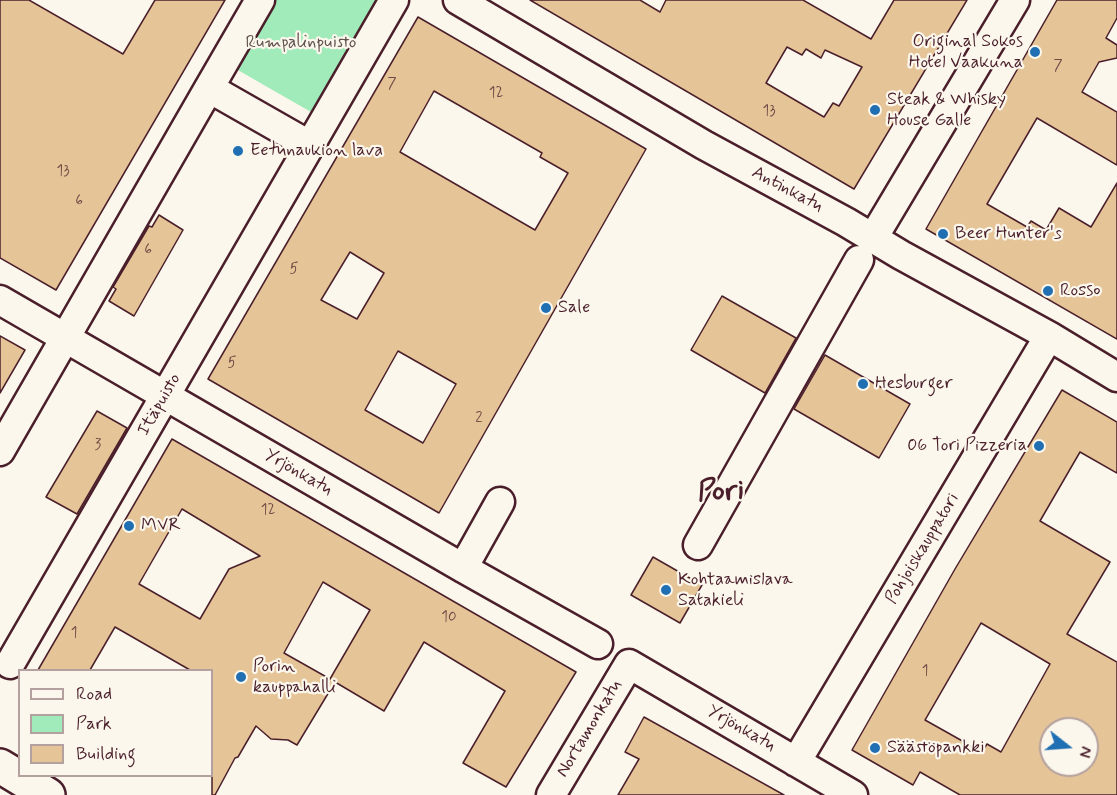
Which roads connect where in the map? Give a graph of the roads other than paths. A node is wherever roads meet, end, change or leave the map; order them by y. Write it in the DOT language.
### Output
graph roads {
  1 [pos="260,0"];
  2 [pos="394,0"];
  3 [pos="458,0"];
  4 [pos="1015,0"];
  5 [pos="209,88"];
  6 [pos="309,145"];
  7 [pos="866,249"];
  8 [pos="0,300"];
  9 [pos="1049,336"];
  10 [pos="65,338"];
  11 [pos="1117,377"];
  12 [pos="165,396"];
  13 [pos="0,451"];
  14 [pos="500,502"];
  15 [pos="698,545"];
  16 [pos="463,568"];
  17 [pos="598,644"];
  18 [pos="629,664"];
  19 [pos="3,667"];
  20 [pos="796,762"];
  21 [pos="0,766"];
  22 [pos="18,777"];
  23 [pos="18,777"];
  24 [pos="48,795"];
  25 [pos="551,795"];
  26 [pos="853,795"];
  1 -- 5 [label="street"];
  2 -- 6 [label="street, Itäpuisto"];
  3 -- 7 [label="street, Antinkatu"];
  4 -- 7 [label="street"];
  5 -- 6 [label="street"];
  5 -- 10 [label="street"];
  6 -- 12 [label="street, Itäpuisto"];
  7 -- 9 [label="street, Antinkatu"];
  7 -- 15 [label="street"];
  8 -- 10 [label="street, Yrjönkatu"];
  9 -- 11 [label="street, Antinkatu"];
  9 -- 20 [label="street, Pohjoiskauppatori"];
  10 -- 12 [label="street, Yrjönkatu"];
  10 -- 13 [label="street"];
  12 -- 16 [label="street, Yrjönkatu"];
  12 -- 19 [label="street, Itäpuisto"];
  14 -- 16 [label="street"];
  16 -- 17 [label="street, Yrjönkatu"];
  18 -- 20 [label="street, Yrjönkatu"];
  18 -- 25 [label="street, Nortamonkatu"];
  20 -- 26 [label="street, Yrjönkatu"];
  21 -- 23 [label="main road"];
  22 -- 24 [label="main road"];
}
